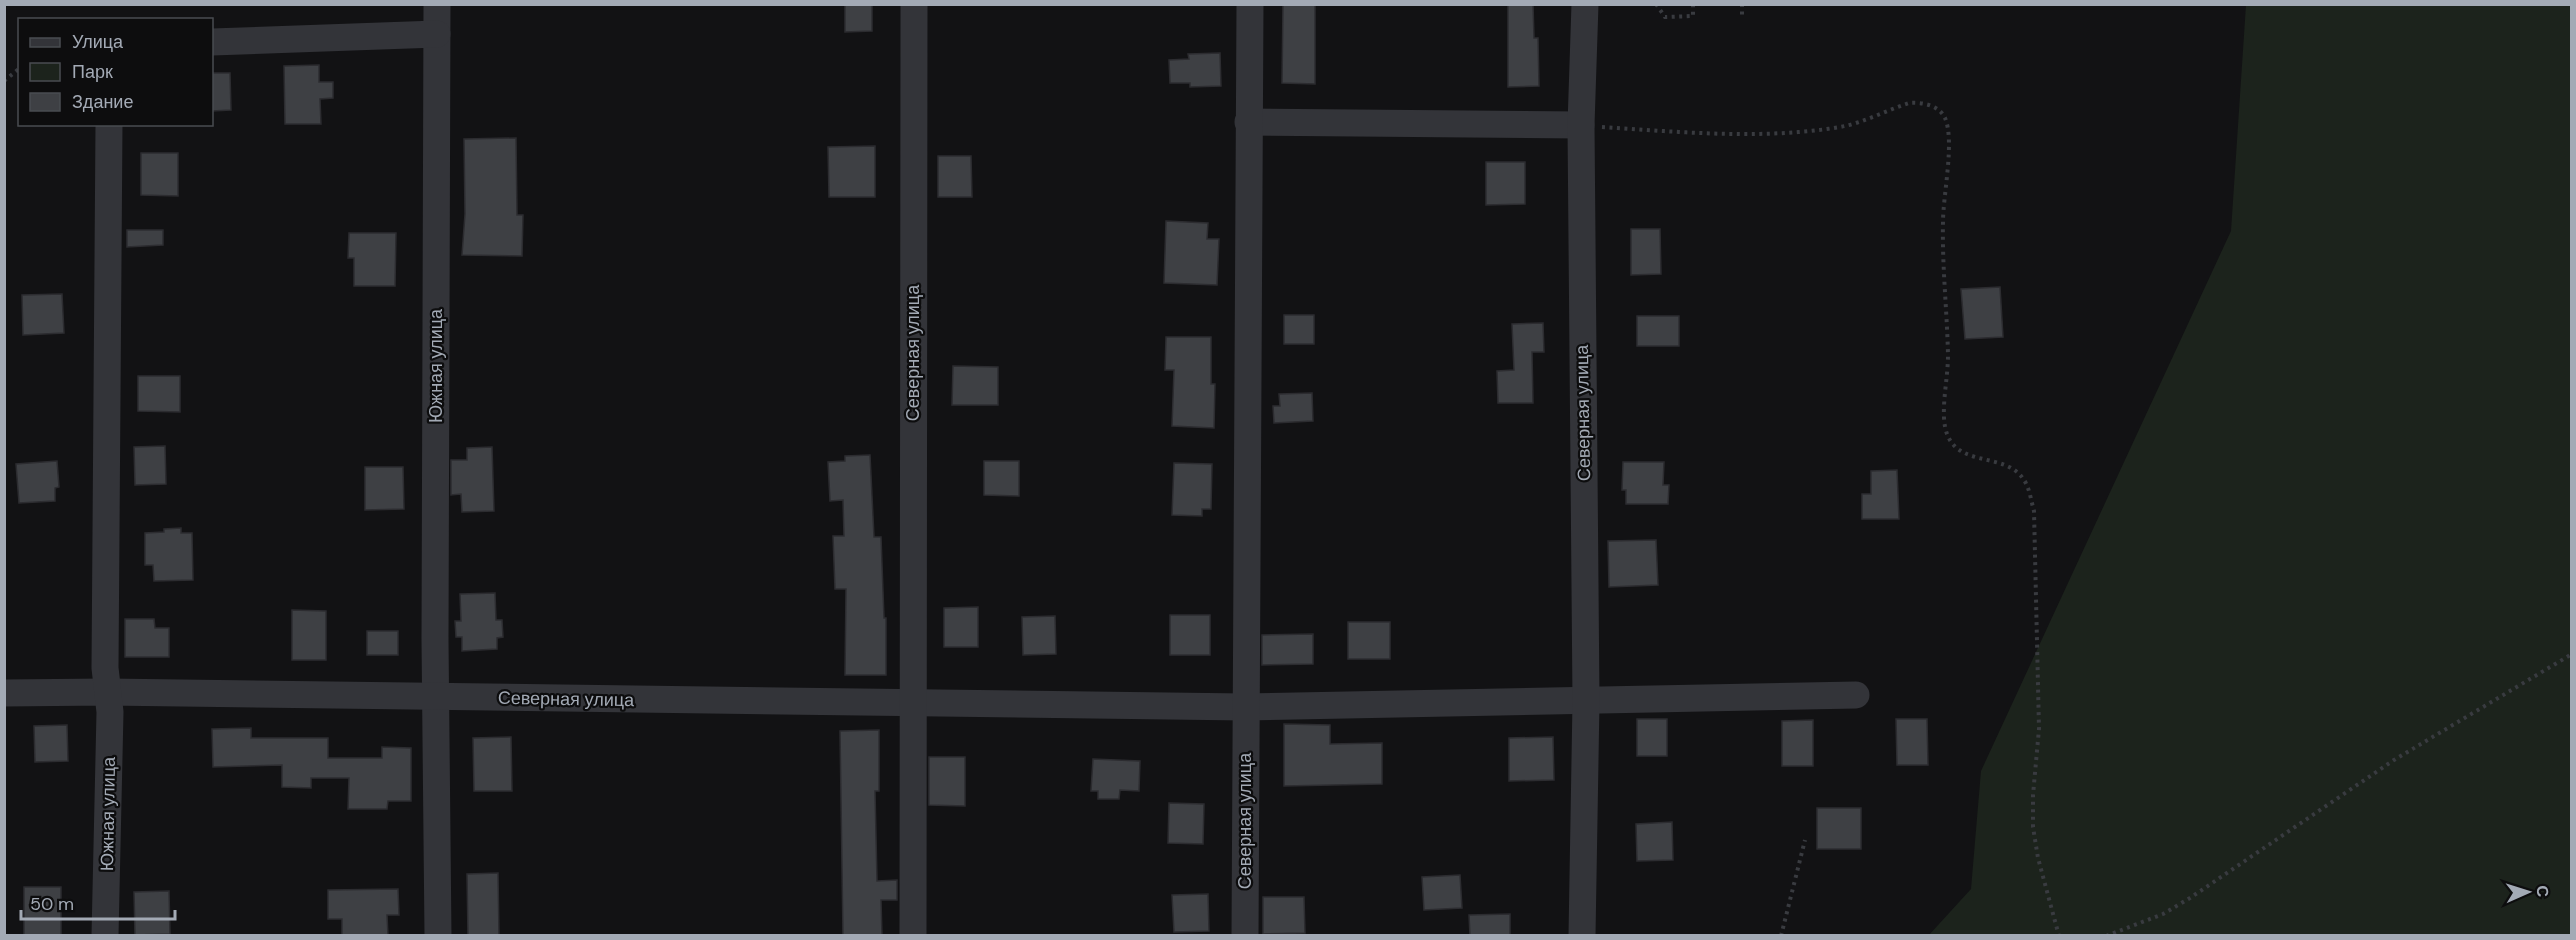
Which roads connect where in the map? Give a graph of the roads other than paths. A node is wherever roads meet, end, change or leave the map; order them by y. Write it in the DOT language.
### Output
graph roads {
  1 [pos="437,4"];
  2 [pos="914,4"];
  3 [pos="1250,4"];
  4 [pos="1585,4"];
  5 [pos="437,34"];
  6 [pos="213,42"];
  7 [pos="1248,122"];
  8 [pos="1581,125"];
  9 [pos="109,126"];
  10 [pos="107,692"];
  11 [pos="4,693"];
  12 [pos="1856,695"];
  13 [pos="436,698"];
  14 [pos="1586,701"];
  15 [pos="912,702"];
  16 [pos="1245,707"];
  17 [pos="105,936"];
  18 [pos="438,936"];
  19 [pos="912,936"];
  20 [pos="1245,936"];
  21 [pos="1582,936"];
  1 -- 5 [label="street, Южная улица"];
  2 -- 15 [label="street, Северная улица"];
  3 -- 7 [label="street, Северная улица"];
  4 -- 8 [label="street, Северная улица"];
  5 -- 6 [label="street"];
  5 -- 13 [label="street, Южная улица"];
  7 -- 8 [label="street"];
  7 -- 16 [label="street, Северная улица"];
  8 -- 14 [label="street, Северная улица"];
  9 -- 10 [label="street, Южная улица"];
  10 -- 11 [label="street"];
  10 -- 13 [label="street"];
  10 -- 17 [label="street, Южная улица"];
  12 -- 14 [label="street"];
  13 -- 15 [label="street, Северная улица"];
  13 -- 18 [label="street, Южная улица"];
  14 -- 16 [label="street, Северная улица"];
  14 -- 21 [label="street, Северная улица"];
  15 -- 16 [label="street, Северная улица"];
  15 -- 19 [label="street, Северная улица"];
  16 -- 20 [label="street, Северная улица"];
}
